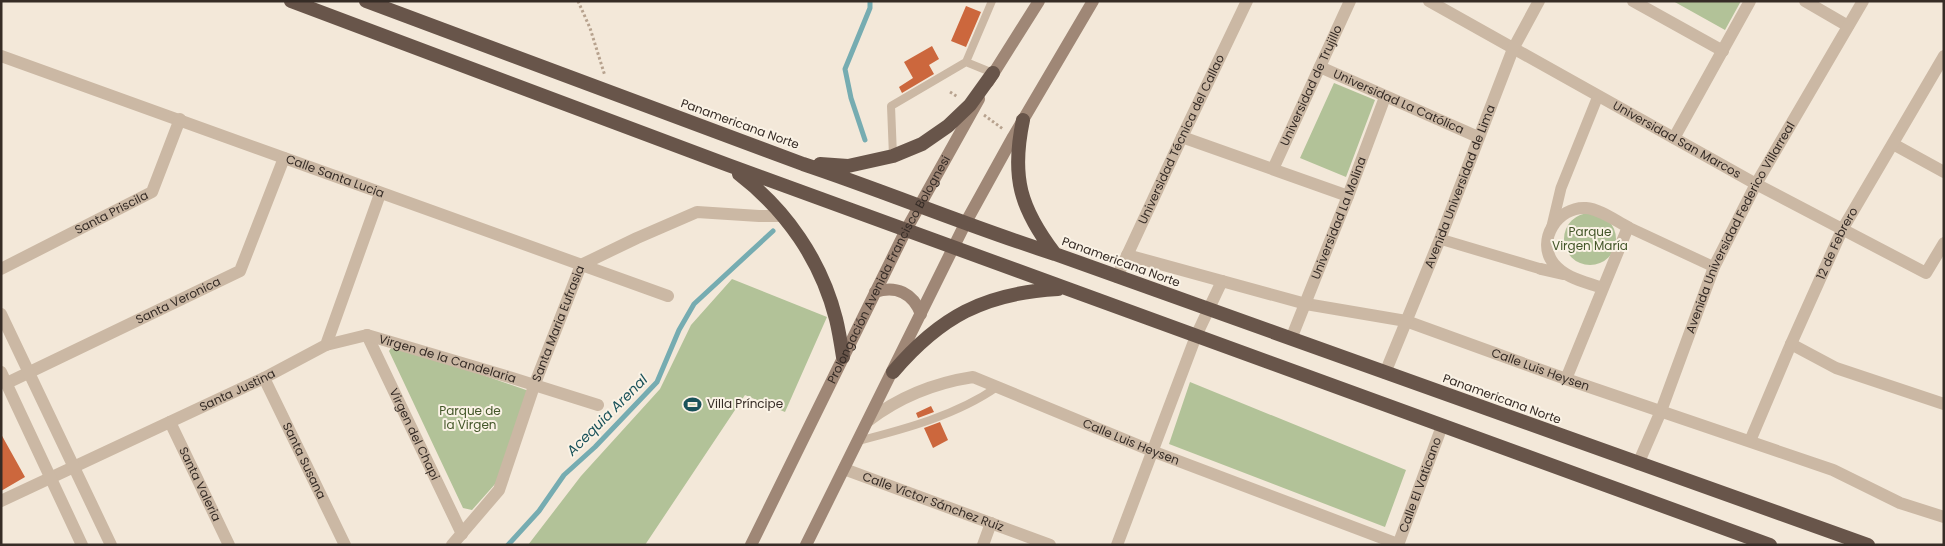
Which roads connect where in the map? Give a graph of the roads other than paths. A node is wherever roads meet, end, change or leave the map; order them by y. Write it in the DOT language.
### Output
graph roads {
  1 [pos="291,1"];
  2 [pos="366,1"];
  3 [pos="992,1"];
  4 [pos="1039,1"];
  5 [pos="1093,1"];
  6 [pos="1247,1"];
  7 [pos="1350,1"];
  8 [pos="1429,1"];
  9 [pos="1539,1"];
  10 [pos="1750,1"];
  11 [pos="1805,1"];
  12 [pos="1862,1"];
  13 [pos="1642,3"];
  14 [pos="1848,26"];
  15 [pos="1513,49"];
  16 [pos="1723,51"];
  17 [pos="1,56"];
  18 [pos="1944,56"];
  19 [pos="966,62"];
  20 [pos="1320,67"];
  21 [pos="993,73"];
  22 [pos="1598,96"];
  23 [pos="1385,97"];
  24 [pos="972,106"];
  25 [pos="180,119"];
  26 [pos="1023,120"];
  27 [pos="1182,136"];
  28 [pos="1478,137"];
  29 [pos="1674,138"];
  30 [pos="1892,144"];
  31 [pos="893,156"];
  32 [pos="284,158"];
  33 [pos="803,164"];
  34 [pos="728,166"];
  35 [pos="1273,169"];
  36 [pos="1944,172"];
  37 [pos="1756,184"];
  38 [pos="380,194"];
  39 [pos="1348,196"];
  40 [pos="918,205"];
  41 [pos="784,216"];
  42 [pos="966,222"];
  43 [pos="1552,226"];
  44 [pos="1628,227"];
  45 [pos="906,230"];
  46 [pos="1842,230"];
  47 [pos="1440,239"];
  48 [pos="1944,243"];
  49 [pos="954,248"];
  50 [pos="1055,254"];
  51 [pos="1127,255"];
  52 [pos="581,265"];
  53 [pos="1714,267"];
  54 [pos="1,269"];
  55 [pos="1542,269"];
  56 [pos="1566,275"];
  57 [pos="1117,276"];
  58 [pos="1222,281"];
  59 [pos="1063,288"];
  60 [pos="1602,288"];
  61 [pos="875,292"];
  62 [pos="668,296"];
  63 [pos="1306,304"];
  64 [pos="1209,310"];
  65 [pos="1,314"];
  66 [pos="921,314"];
  67 [pos="1406,321"];
  68 [pos="367,335"];
  69 [pos="1196,336"];
  70 [pos="1291,339"];
  71 [pos="1791,344"];
  72 [pos="326,345"];
  73 [pos="843,357"];
  74 [pos="893,372"];
  75 [pos="29,373"];
  76 [pos="1385,373"];
  77 [pos="4,378"];
  78 [pos="264,378"];
  79 [pos="1566,379"];
  80 [pos="534,386"];
  81 [pos="997,387"];
  82 [pos="1944,404"];
  83 [pos="598,405"];
  84 [pos="1661,411"];
  85 [pos="868,421"];
  86 [pos="170,422"];
  87 [pos="1442,426"];
  88 [pos="858,441"];
  89 [pos="1750,441"];
  90 [pos="1152,451"];
  91 [pos="1638,464"];
  92 [pos="75,467"];
  93 [pos="844,469"];
  94 [pos="52,478"];
  95 [pos="1,501"];
  96 [pos="1944,517"];
  97 [pos="991,523"];
  98 [pos="462,534"];
  99 [pos="1398,544"];
  100 [pos="82,545"];
  101 [pos="111,545"];
  102 [pos="229,545"];
  103 [pos="345,545"];
  104 [pos="452,545"];
  105 [pos="751,545"];
  106 [pos="806,545"];
  107 [pos="983,545"];
  108 [pos="1050,545"];
  109 [pos="1118,545"];
  110 [pos="1770,545"];
  111 [pos="1868,545"];
  1 -- 34 [label="highway"];
  2 -- 33 [label="highway, Panamericana Norte"];
  3 -- 19 [label="lane"];
  4 -- 21 [label="main road"];
  5 -- 26 [label="main road"];
  6 -- 27 [label="street, Universidad Técnica del Callao"];
  7 -- 20 [label="street, Universidad de Trujillo"];
  8 -- 15 [label="street, Universidad San Marcos"];
  9 -- 15 [label="street, Avenida Universidad de Lima"];
  10 -- 16 [label="street"];
  11 -- 14 [label="street"];
  12 -- 14 [label="street, Avenida Universidad Federico Villarreal"];
  13 -- 16 [label="street"];
  14 -- 37 [label="street, Avenida Universidad Federico Villarreal"];
  15 -- 22 [label="street, Universidad San Marcos"];
  15 -- 28 [label="street, Avenida Universidad de Lima"];
  16 -- 29 [label="street"];
  17 -- 25 [label="street, Calle Santa Lucia"];
  18 -- 30 [label="street, 12 de Febrero"];
  19 -- 21 [label="lane"];
  19 -- 31 [label="lane"];
  20 -- 23 [label="street, Universidad La Católica"];
  20 -- 35 [label="street, Universidad de Trujillo"];
  21 -- 24 [label="highway"];
  22 -- 29 [label="street, Universidad San Marcos"];
  22 -- 43 [label="street"];
  23 -- 28 [label="street, Universidad La Católica"];
  23 -- 39 [label="street, Universidad La Molina"];
  24 -- 31 [label="highway"];
  24 -- 40 [label="main road, Prolongación Avenida Francisco Bolognesi"];
  25 -- 32 [label="street, Calle Santa Lucia"];
  25 -- 54 [label="street, Santa Priscila"];
  26 -- 42 [label="main road"];
  26 -- 50 [label="highway"];
  27 -- 35 [label="street"];
  27 -- 51 [label="street, Universidad Técnica del Callao"];
  28 -- 47 [label="street, Avenida Universidad de Lima"];
  29 -- 37 [label="street, Universidad San Marcos"];
  30 -- 36 [label="street"];
  30 -- 46 [label="street, 12 de Febrero"];
  31 -- 33 [label="highway"];
  32 -- 38 [label="street, Calle Santa Lucia"];
  32 -- 75 [label="street, Santa Veronica"];
  33 -- 40 [label="highway, Panamericana Norte"];
  34 -- 41 [label="highway"];
  34 -- 45 [label="highway"];
  35 -- 39 [label="street"];
  37 -- 46 [label="street, Universidad San Marcos"];
  37 -- 53 [label="street, Avenida Universidad Federico Villarreal"];
  38 -- 52 [label="street, Calle Santa Lucia"];
  38 -- 72 [label="street"];
  39 -- 63 [label="street, Universidad La Molina"];
  40 -- 42 [label="highway, Panamericana Norte"];
  40 -- 45 [label="main road, Prolongación Avenida Francisco Bolognesi"];
  41 -- 52 [label="street, Santa Maria Eufrasia"];
  41 -- 73 [label="highway"];
  42 -- 49 [label="main road"];
  42 -- 50 [label="highway, Panamericana Norte"];
  43 -- 44 [label="street"];
  43 -- 56 [label="street"];
  44 -- 53 [label="street"];
  44 -- 60 [label="street"];
  45 -- 49 [label="highway"];
  45 -- 61 [label="main road, Prolongación Avenida Francisco Bolognesi"];
  46 -- 48 [label="street, Universidad San Marcos"];
  46 -- 71 [label="street, 12 de Febrero"];
  47 -- 55 [label="street"];
  47 -- 67 [label="street, Avenida Universidad de Lima"];
  49 -- 59 [label="highway"];
  49 -- 66 [label="main road"];
  50 -- 57 [label="highway, Panamericana Norte"];
  51 -- 57 [label="street, Universidad Técnica del Callao"];
  51 -- 58 [label="street, Calle Luis Heysen"];
  52 -- 62 [label="street, Calle Santa Lucia"];
  52 -- 80 [label="street, Santa Maria Eufrasia"];
  53 -- 84 [label="street, Avenida Universidad Federico Villarreal"];
  55 -- 56 [label="street"];
  56 -- 60 [label="street"];
  57 -- 64 [label="highway, Panamericana Norte"];
  58 -- 63 [label="street, Calle Luis Heysen"];
  58 -- 64 [label="street"];
  59 -- 69 [label="highway"];
  59 -- 74 [label="highway"];
  60 -- 79 [label="street"];
  61 -- 66 [label="main road"];
  61 -- 73 [label="main road, Prolongación Avenida Francisco Bolognesi"];
  63 -- 67 [label="street, Calle Luis Heysen"];
  63 -- 70 [label="street, Universidad La Molina"];
  64 -- 69 [label="street"];
  64 -- 70 [label="highway, Panamericana Norte"];
  65 -- 75 [label="street"];
  66 -- 74 [label="main road"];
  67 -- 76 [label="street, Avenida Universidad de Lima"];
  67 -- 79 [label="street, Calle Luis Heysen"];
  68 -- 72 [label="street, Virgen de la Candelaria"];
  68 -- 80 [label="street, Virgen de la Candelaria"];
  68 -- 98 [label="street, Virgen del Chapi"];
  69 -- 87 [label="highway"];
  69 -- 90 [label="street"];
  70 -- 76 [label="highway, Panamericana Norte"];
  71 -- 82 [label="street"];
  71 -- 89 [label="street, 12 de Febrero"];
  72 -- 78 [label="street, Santa Justina"];
  73 -- 105 [label="main road, Prolongación Avenida Francisco Bolognesi"];
  74 -- 85 [label="main road"];
  75 -- 77 [label="street, Santa Veronica"];
  75 -- 92 [label="street"];
  76 -- 91 [label="highway, Panamericana Norte"];
  77 -- 94 [label="street"];
  78 -- 86 [label="street, Santa Justina"];
  78 -- 103 [label="street, Santa Susana"];
  79 -- 84 [label="street, Calle Luis Heysen"];
  80 -- 83 [label="street, Virgen de la Candelaria"];
  80 -- 98 [label="street, Santa Maria Eufrasia"];
  81 -- 85 [label="street, Calle Luis Heysen"];
  81 -- 88 [label="lane"];
  81 -- 90 [label="street, Calle Luis Heysen"];
  84 -- 89 [label="street, Calle Luis Heysen"];
  84 -- 91 [label="street, Avenida Universidad Federico Villarreal"];
  85 -- 88 [label="main road"];
  86 -- 92 [label="street, Santa Justina"];
  86 -- 102 [label="street, Santa Valeria"];
  87 -- 99 [label="street, Calle El Vaticano"];
  87 -- 110 [label="highway"];
  88 -- 93 [label="main road"];
  89 -- 96 [label="street, Calle Luis Heysen"];
  90 -- 99 [label="street, Calle Luis Heysen"];
  90 -- 109 [label="street"];
  91 -- 111 [label="highway, Panamericana Norte"];
  92 -- 94 [label="street, Santa Justina"];
  92 -- 101 [label="street"];
  93 -- 97 [label="street, Calle Víctor Sánchez Ruiz"];
  93 -- 106 [label="main road"];
  94 -- 95 [label="street, Santa Justina"];
  94 -- 100 [label="street"];
  97 -- 107 [label="street"];
  97 -- 108 [label="street, Calle Víctor Sánchez Ruiz"];
  98 -- 104 [label="street, Santa Maria Eufrasia"];
}
